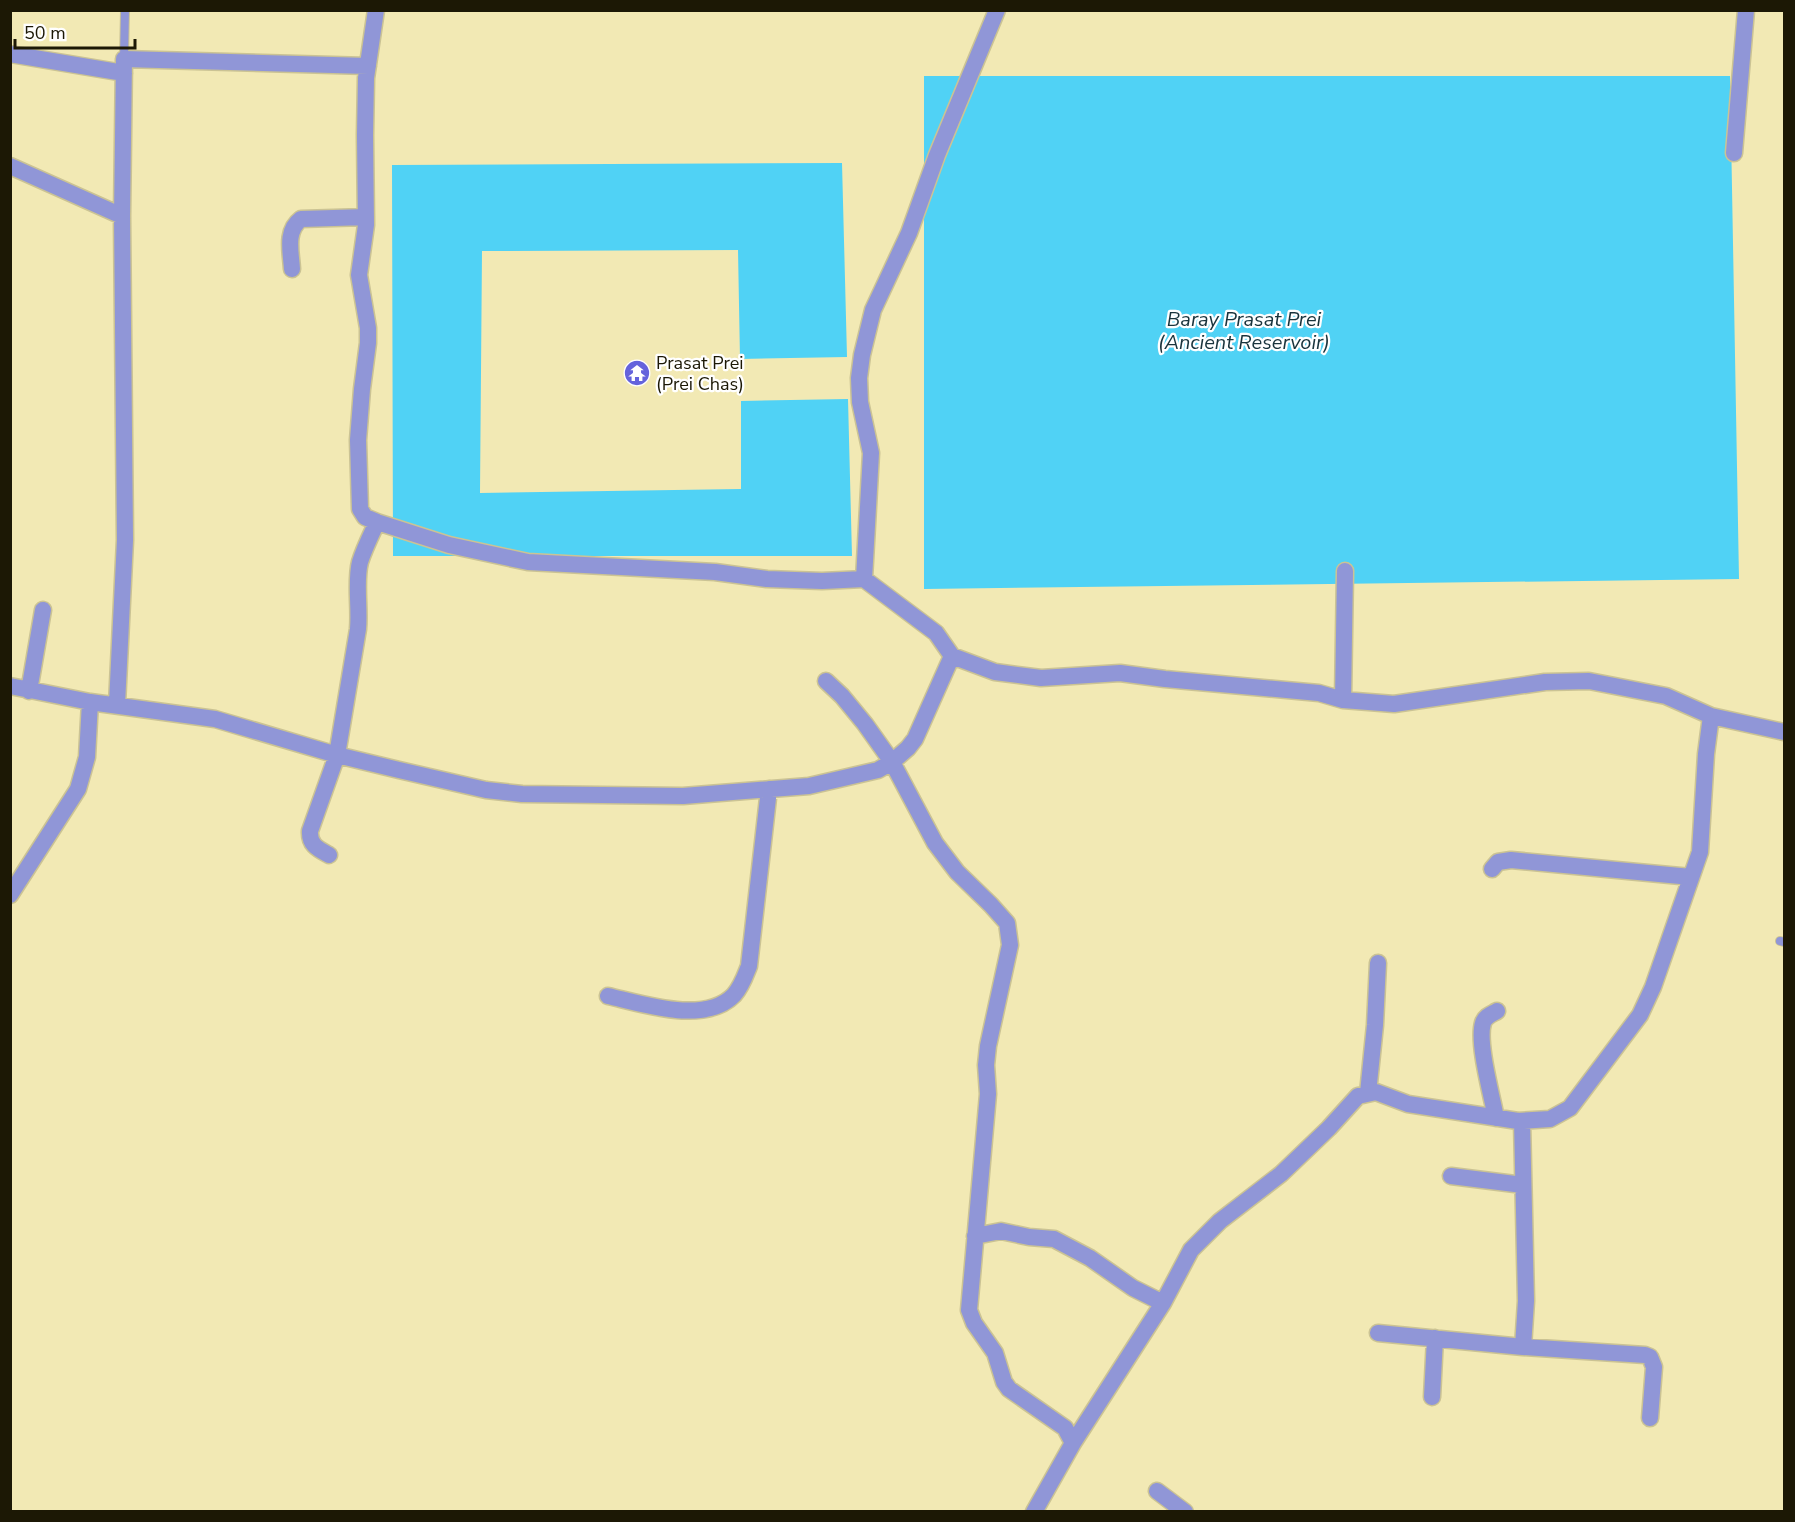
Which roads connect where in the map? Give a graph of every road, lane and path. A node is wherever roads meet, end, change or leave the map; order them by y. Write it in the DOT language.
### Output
graph roads {
  1 [pos="125,10"];
  2 [pos="376,10"];
  3 [pos="997,10"];
  4 [pos="1746,10"];
  5 [pos="10,54"];
  6 [pos="124,66"];
  7 [pos="368,66"];
  8 [pos="1734,153"];
  9 [pos="10,166"];
  10 [pos="122,216"];
  11 [pos="366,217"];
  12 [pos="292,269"];
  13 [pos="377,522"];
  14 [pos="1345,571"];
  15 [pos="864,579"];
  16 [pos="43,610"];
  17 [pos="952,656"];
  18 [pos="825,681"];
  19 [pos="10,686"];
  20 [pos="29,691"];
  21 [pos="1343,700"];
  22 [pos="90,702"];
  23 [pos="117,704"];
  24 [pos="1711,716"];
  25 [pos="1785,732"];
  26 [pos="337,755"];
  27 [pos="892,762"];
  28 [pos="769,789"];
  29 [pos="329,855"];
  30 [pos="1492,869"];
  31 [pos="1691,877"];
  32 [pos="10,896"];
  33 [pos="1378,963"];
  34 [pos="608,996"];
  35 [pos="1497,1011"];
  36 [pos="1368,1093"];
  37 [pos="1496,1118"];
  38 [pos="1522,1120"];
  39 [pos="1451,1176"];
  40 [pos="1523,1185"];
  41 [pos="975,1236"];
  42 [pos="1163,1303"];
  43 [pos="1378,1333"];
  44 [pos="1435,1338"];
  45 [pos="1523,1347"];
  46 [pos="1432,1397"];
  47 [pos="1650,1418"];
  48 [pos="1073,1443"];
  49 [pos="1157,1491"];
  50 [pos="1034,1512"];
  51 [pos="1185,1512"];
  1 -- 6 [label="lane"];
  2 -- 7 [label="street"];
  3 -- 15 [label="street"];
  4 -- 8 [label="street"];
  5 -- 6 [label="street"];
  6 -- 7 [label="street"];
  6 -- 10 [label="street"];
  7 -- 11 [label="street"];
  9 -- 10 [label="street"];
  10 -- 23 [label="street"];
  11 -- 12 [label="street"];
  11 -- 13 [label="street"];
  13 -- 15 [label="street"];
  13 -- 26 [label="street"];
  14 -- 21 [label="street"];
  15 -- 17 [label="street"];
  16 -- 20 [label="street"];
  17 -- 21 [label="street"];
  17 -- 27 [label="street"];
  18 -- 27 [label="street"];
  19 -- 20 [label="street"];
  20 -- 22 [label="street"];
  21 -- 24 [label="street"];
  22 -- 23 [label="street"];
  22 -- 32 [label="street"];
  23 -- 26 [label="street"];
  24 -- 25 [label="street"];
  24 -- 31 [label="street"];
  26 -- 28 [label="street"];
  26 -- 29 [label="street"];
  27 -- 28 [label="street"];
  27 -- 41 [label="street"];
  28 -- 34 [label="street"];
  30 -- 31 [label="street"];
  31 -- 38 [label="street"];
  33 -- 36 [label="street"];
  35 -- 37 [label="street"];
  36 -- 37 [label="street"];
  36 -- 42 [label="street"];
  37 -- 38 [label="street"];
  38 -- 40 [label="street"];
  39 -- 40 [label="street"];
  40 -- 45 [label="street"];
  41 -- 42 [label="street"];
  41 -- 48 [label="street"];
  42 -- 48 [label="street"];
  43 -- 44 [label="street"];
  44 -- 45 [label="street"];
  44 -- 46 [label="street"];
  45 -- 47 [label="street"];
  48 -- 50 [label="street"];
  49 -- 51 [label="street"];
}
